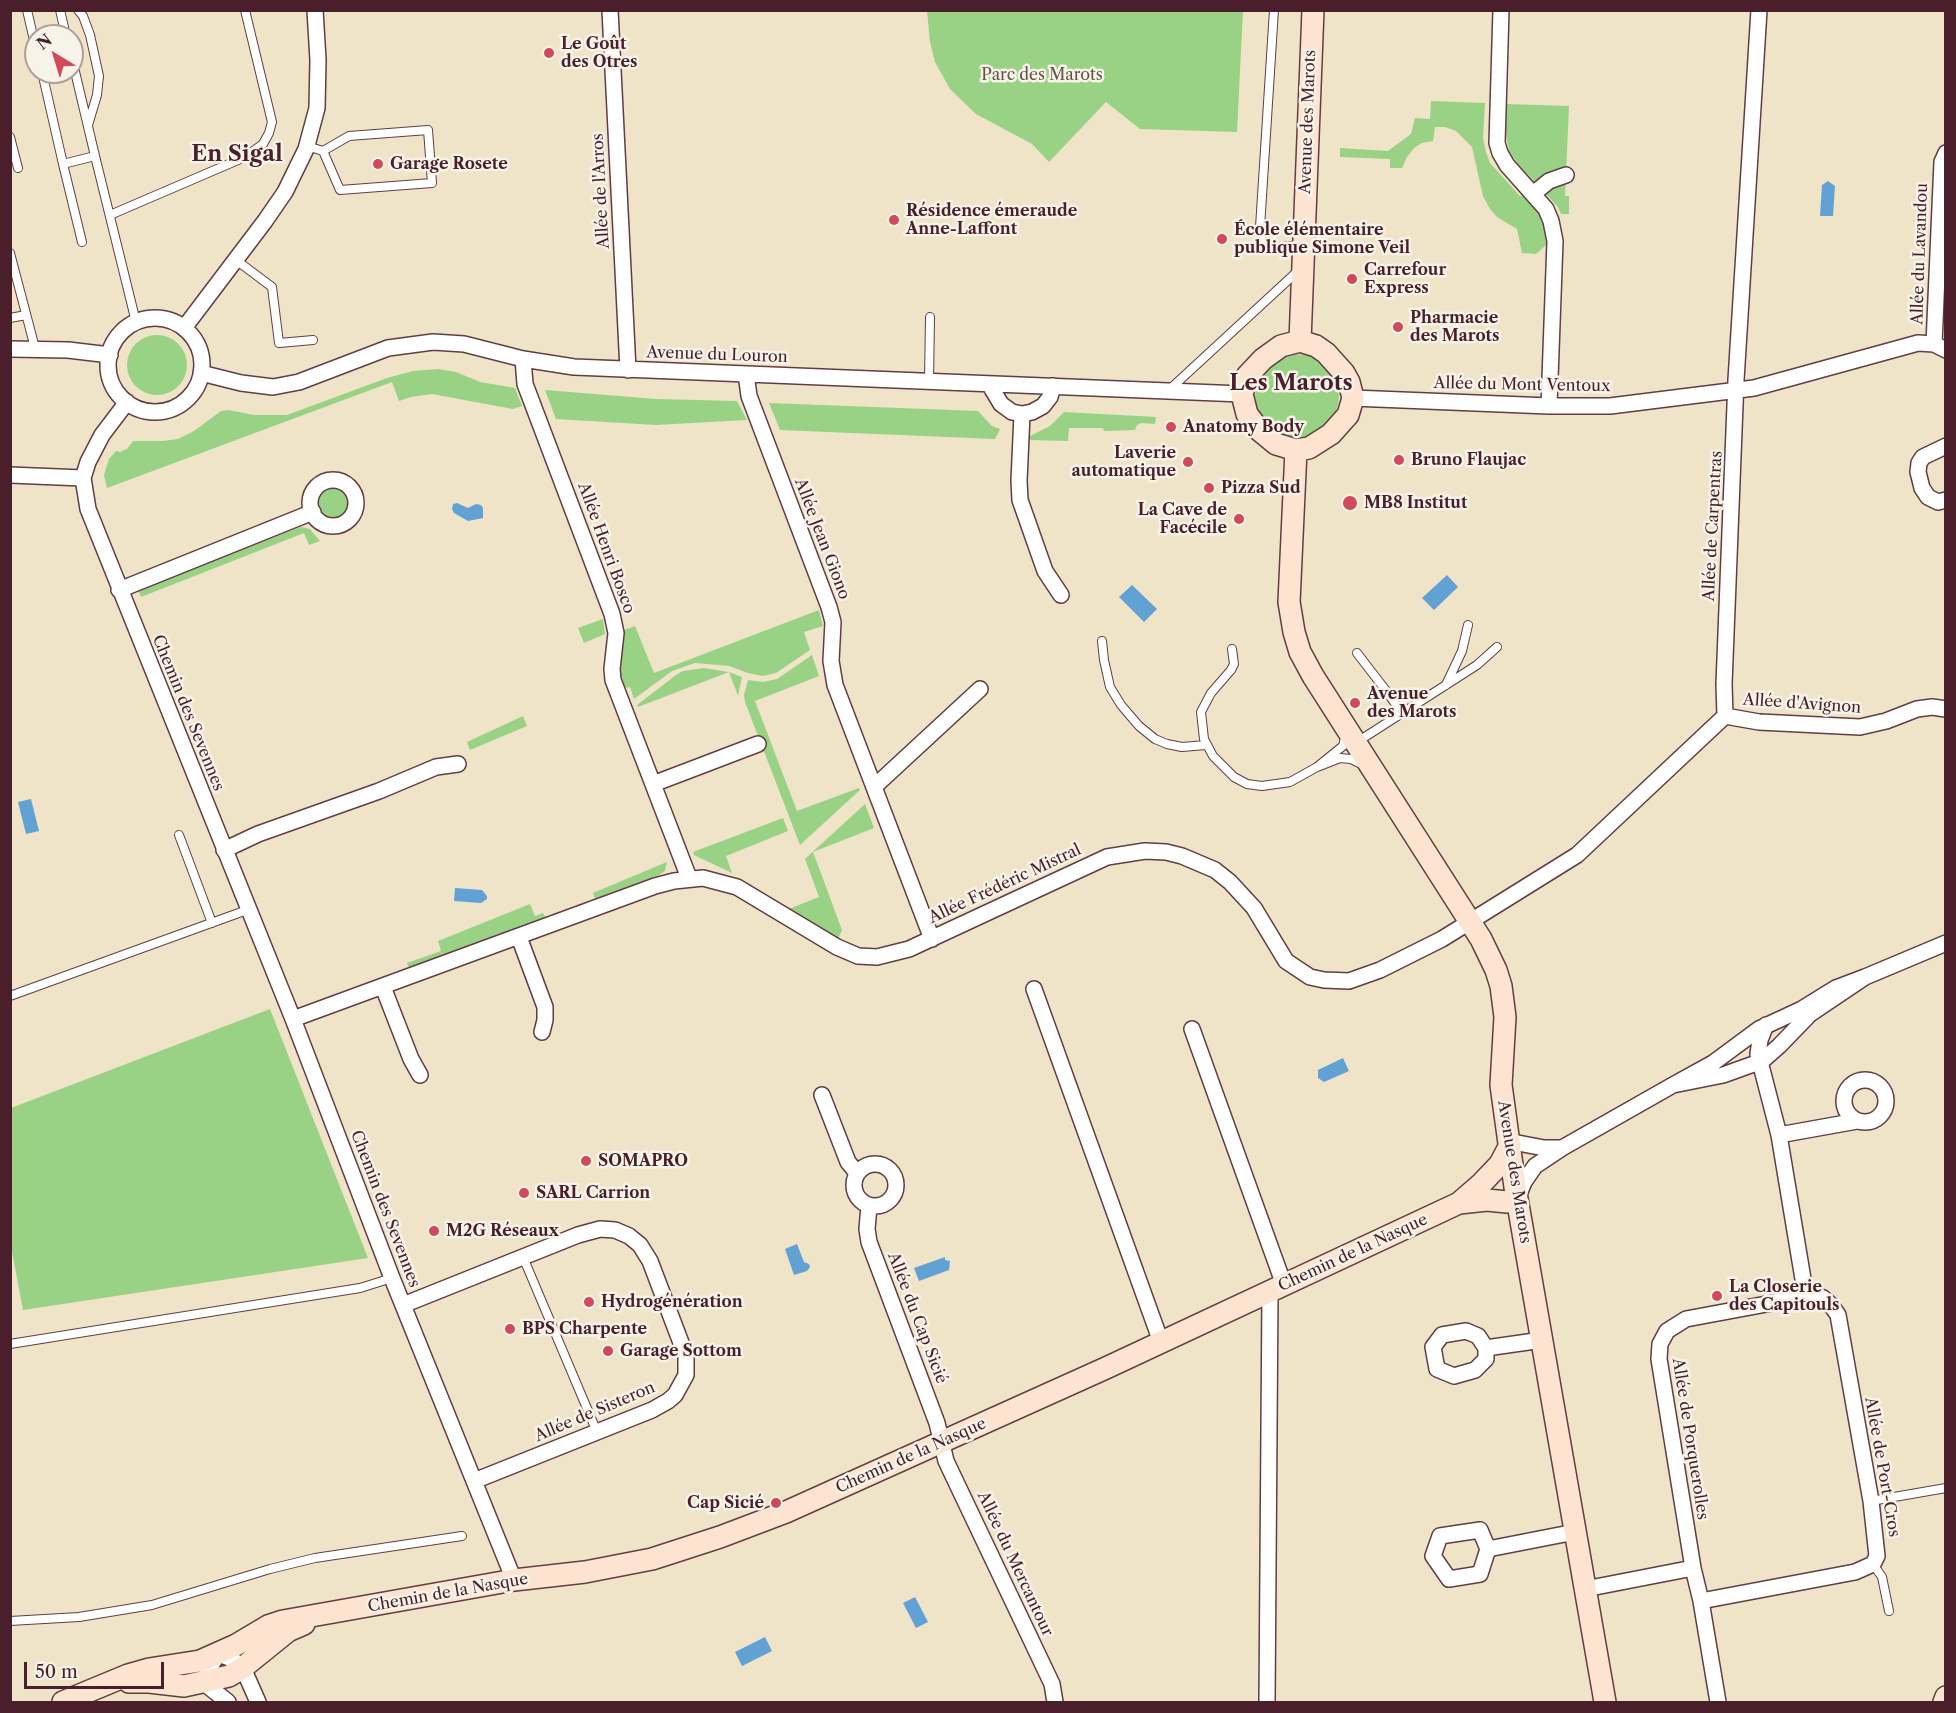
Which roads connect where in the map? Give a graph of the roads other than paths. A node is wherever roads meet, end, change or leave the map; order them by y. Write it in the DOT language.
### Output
graph roads {
  1 [pos="78,10"];
  2 [pos="244,10"];
  3 [pos="315,10"];
  4 [pos="610,10"];
  5 [pos="1274,10"];
  6 [pos="1313,10"];
  7 [pos="1501,10"];
  8 [pos="1759,10"];
  9 [pos="45,84"];
  10 [pos="78,84"];
  11 [pos="88,124"];
  12 [pos="10,137"];
  13 [pos="307,146"];
  14 [pos="323,151"];
  15 [pos="1946,153"];
  16 [pos="95,156"];
  17 [pos="63,164"];
  18 [pos="18,168"];
  19 [pos="1566,174"];
  20 [pos="1533,194"];
  21 [pos="110,215"];
  22 [pos="81,242"];
  23 [pos="1303,245"];
  24 [pos="10,253"];
  25 [pos="236,260"];
  26 [pos="1303,267"];
  27 [pos="26,315"];
  28 [pos="930,317"];
  29 [pos="10,318"];
  30 [pos="136,322"];
  31 [pos="184,328"];
  32 [pos="313,340"];
  33 [pos="1300,341"];
  34 [pos="1940,347"];
  35 [pos="35,348"];
  36 [pos="10,349"];
  37 [pos="110,355"];
  38 [pos="523,359"];
  39 [pos="628,370"];
  40 [pos="201,373"];
  41 [pos="746,374"];
  42 [pos="929,381"];
  43 [pos="989,384"];
  44 [pos="1053,386"];
  45 [pos="1168,391"];
  46 [pos="1736,391"];
  47 [pos="1242,394"];
  48 [pos="1353,398"];
  49 [pos="127,402"];
  50 [pos="1549,406"];
  51 [pos="1022,414"];
  52 [pos="1946,446"];
  53 [pos="1296,450"];
  54 [pos="10,475"];
  55 [pos="83,478"];
  56 [pos="1946,500"];
  57 [pos="313,512"];
  58 [pos="118,590"];
  59 [pos="1061,595"];
  60 [pos="1468,625"];
  61 [pos="1102,641"];
  62 [pos="1497,647"];
  63 [pos="1232,649"];
  64 [pos="1357,653"];
  65 [pos="1445,686"];
  66 [pos="980,689"];
  67 [pos="1946,709"];
  68 [pos="1402,713"];
  69 [pos="1725,716"];
  70 [pos="1351,735"];
  71 [pos="758,744"];
  72 [pos="1206,745"];
  73 [pos="458,764"];
  74 [pos="1317,767"];
  75 [pos="1375,774"];
  76 [pos="653,784"];
  77 [pos="874,787"];
  78 [pos="179,835"];
  79 [pos="224,850"];
  80 [pos="689,878"];
  81 [pos="247,910"];
  82 [pos="1470,921"];
  83 [pos="212,922"];
  84 [pos="519,937"];
  85 [pos="932,939"];
  86 [pos="1946,943"];
  87 [pos="1865,977"];
  88 [pos="383,987"];
  89 [pos="1034,989"];
  90 [pos="10,996"];
  91 [pos="293,1019"];
  92 [pos="1771,1023"];
  93 [pos="1192,1029"];
  94 [pos="542,1032"];
  95 [pos="1783,1042"];
  96 [pos="1727,1054"];
  97 [pos="1762,1061"];
  98 [pos="420,1075"];
  99 [pos="1673,1085"];
  100 [pos="822,1095"];
  101 [pos="1857,1121"];
  102 [pos="1779,1135"];
  103 [pos="1510,1146"];
  104 [pos="1562,1148"];
  105 [pos="857,1173"];
  106 [pos="1481,1184"];
  107 [pos="1516,1193"];
  108 [pos="1459,1203"];
  109 [pos="869,1206"];
  110 [pos="523,1257"];
  111 [pos="392,1278"];
  112 [pos="1277,1288"];
  113 [pos="1804,1291"];
  114 [pos="403,1305"];
  115 [pos="1542,1340"];
  116 [pos="1161,1342"];
  117 [pos="10,1344"];
  118 [pos="1486,1348"];
  119 [pos="597,1432"];
  120 [pos="942,1442"];
  121 [pos="474,1481"];
  122 [pos="1946,1488"];
  123 [pos="1871,1501"];
  124 [pos="1575,1532"];
  125 [pos="462,1536"];
  126 [pos="1488,1549"];
  127 [pos="1873,1564"];
  128 [pos="1693,1568"];
  129 [pos="514,1580"];
  130 [pos="1585,1589"];
  131 [pos="1701,1601"];
  132 [pos="1889,1611"];
  133 [pos="332,1612"];
  134 [pos="10,1621"];
  135 [pos="218,1654"];
  136 [pos="243,1668"];
  137 [pos="108,1683"];
  138 [pos="204,1683"];
  139 [pos="1946,1697"];
  140 [pos="63,1702"];
  141 [pos="228,1702"];
  142 [pos="258,1702"];
  143 [pos="1055,1702"];
  144 [pos="1267,1702"];
  145 [pos="1605,1702"];
  146 [pos="1718,1702"];
  147 [pos="1944,1702"];
  1 -- 11 [label="lane"];
  2 -- 21 [label="lane"];
  3 -- 13 [label="street"];
  4 -- 39 [label="street, Allée de l'Arros"];
  5 -- 23 [label="lane"];
  6 -- 23 [label="street, Avenue des Marots"];
  7 -- 20 [label="street"];
  8 -- 46 [label="street, Allée de Carpentras"];
  9 -- 17 [label="lane"];
  10 -- 11 [label="lane"];
  11 -- 16 [label="lane"];
  12 -- 18 [label="lane"];
  13 -- 14 [label="lane"];
  13 -- 25 [label="street"];
  14 -- 14 [label="lane"];
  15 -- 34 [label="street, Allée du Lavandou"];
  16 -- 17 [label="lane"];
  16 -- 21 [label="lane"];
  17 -- 22 [label="lane"];
  19 -- 20 [label="street"];
  20 -- 50 [label="street"];
  21 -- 30 [label="lane"];
  23 -- 26 [label="street, Avenue des Marots"];
  24 -- 27 [label="lane"];
  25 -- 31 [label="street"];
  25 -- 32 [label="lane"];
  26 -- 33 [label="street, Avenue des Marots"];
  26 -- 45 [label="lane"];
  27 -- 29 [label="lane"];
  27 -- 35 [label="lane"];
  28 -- 42 [label="lane"];
  30 -- 31 [label="street"];
  30 -- 37 [label="street"];
  31 -- 40 [label="street"];
  33 -- 47 [label="street"];
  33 -- 48 [label="street"];
  34 -- 46 [label="street, Allée du Mont Ventoux"];
  35 -- 36 [label="street"];
  35 -- 37 [label="street"];
  37 -- 49 [label="street"];
  38 -- 39 [label="street, Avenue du Louron"];
  38 -- 40 [label="street, Avenue du Louron"];
  38 -- 76 [label="street, Allée Henri Bosco"];
  39 -- 41 [label="street, Avenue du Louron"];
  40 -- 49 [label="street"];
  41 -- 42 [label="street, Avenue du Louron"];
  41 -- 77 [label="street, Allée Jean Giono"];
  42 -- 43 [label="street, Avenue du Louron"];
  43 -- 44 [label="street, Avenue du Louron"];
  43 -- 51 [label="street"];
  44 -- 45 [label="street, Avenue du Louron"];
  44 -- 51 [label="street"];
  45 -- 47 [label="street, Avenue du Louron"];
  46 -- 50 [label="street, Allée du Mont Ventoux"];
  46 -- 69 [label="street, Allée de Carpentras"];
  47 -- 53 [label="street"];
  48 -- 50 [label="street, Allée du Mont Ventoux"];
  48 -- 53 [label="street"];
  49 -- 55 [label="street"];
  51 -- 59 [label="street"];
  52 -- 56 [label="street"];
  53 -- 70 [label="street, Avenue des Marots"];
  54 -- 55 [label="street"];
  55 -- 58 [label="street, Chemin des Sevennes"];
  57 -- 57 [label="street"];
  57 -- 58 [label="street"];
  58 -- 79 [label="street, Chemin des Sevennes"];
  60 -- 65 [label="lane"];
  61 -- 72 [label="lane"];
  62 -- 65 [label="lane"];
  63 -- 72 [label="lane"];
  64 -- 68 [label="lane"];
  65 -- 68 [label="lane"];
  66 -- 77 [label="street"];
  67 -- 69 [label="street, Allée d'Avignon"];
  68 -- 70 [label="lane"];
  69 -- 82 [label="street"];
  70 -- 74 [label="lane"];
  70 -- 75 [label="street, Avenue des Marots"];
  71 -- 76 [label="street"];
  72 -- 74 [label="lane"];
  73 -- 79 [label="street"];
  74 -- 75 [label="lane"];
  75 -- 82 [label="street, Avenue des Marots"];
  76 -- 80 [label="street, Allée Henri Bosco"];
  77 -- 85 [label="street, Allée Jean Giono"];
  78 -- 83 [label="lane"];
  79 -- 81 [label="street, Chemin des Sevennes"];
  80 -- 84 [label="street, Allée Frédéric Mistral"];
  80 -- 85 [label="street, Allée Frédéric Mistral"];
  81 -- 83 [label="lane"];
  81 -- 91 [label="street, Chemin des Sevennes"];
  82 -- 85 [label="street, Allée Frédéric Mistral"];
  82 -- 103 [label="street, Avenue des Marots"];
  83 -- 90 [label="lane"];
  84 -- 88 [label="street, Allée Frédéric Mistral"];
  84 -- 94 [label="street"];
  86 -- 87 [label="street"];
  87 -- 92 [label="street"];
  87 -- 95 [label="street"];
  88 -- 91 [label="street, Allée Frédéric Mistral"];
  88 -- 98 [label="street"];
  89 -- 116 [label="street"];
  91 -- 111 [label="street, Chemin des Sevennes"];
  92 -- 95 [label="street"];
  92 -- 96 [label="street"];
  92 -- 97 [label="street"];
  93 -- 112 [label="street"];
  95 -- 97 [label="street"];
  96 -- 97 [label="street"];
  96 -- 99 [label="street"];
  97 -- 99 [label="street"];
  97 -- 102 [label="street"];
  99 -- 104 [label="street"];
  100 -- 105 [label="street"];
  101 -- 102 [label="street"];
  102 -- 113 [label="street"];
  103 -- 104 [label="street"];
  103 -- 106 [label="street, Chemin de la Nasque"];
  103 -- 107 [label="street, Avenue des Marots"];
  104 -- 107 [label="street"];
  105 -- 109 [label="street"];
  105 -- 109 [label="street"];
  106 -- 107 [label="street"];
  106 -- 108 [label="street, Chemin de la Nasque"];
  107 -- 108 [label="street, Chemin de la Nasque"];
  107 -- 115 [label="street, Avenue des Marots"];
  108 -- 112 [label="street, Chemin de la Nasque"];
  109 -- 120 [label="street, Allée du Cap Sicié"];
  110 -- 114 [label="street, Allée de Sisteron"];
  110 -- 119 [label="lane"];
  110 -- 119 [label="street, Allée de Sisteron"];
  111 -- 114 [label="street, Chemin des Sevennes"];
  111 -- 117 [label="lane"];
  112 -- 116 [label="street, Chemin de la Nasque"];
  112 -- 144 [label="street"];
  113 -- 123 [label="street, Allée de Port-Cros"];
  113 -- 128 [label="street, Allée de Porquerolles"];
  114 -- 121 [label="street, Chemin des Sevennes"];
  115 -- 118 [label="street"];
  115 -- 124 [label="street, Avenue des Marots"];
  116 -- 120 [label="street, Chemin de la Nasque"];
  119 -- 121 [label="street, Allée de Sisteron"];
  120 -- 129 [label="street, Chemin de la Nasque"];
  120 -- 143 [label="street, Allée du Mercantour"];
  121 -- 129 [label="street, Chemin des Sevennes"];
  122 -- 123 [label="lane"];
  123 -- 127 [label="street, Allée de Port-Cros"];
  124 -- 126 [label="street"];
  124 -- 130 [label="street, Avenue des Marots"];
  125 -- 134 [label="lane"];
  127 -- 131 [label="street"];
  127 -- 132 [label="lane"];
  128 -- 130 [label="street"];
  128 -- 131 [label="street, Allée de Porquerolles"];
  129 -- 133 [label="street, Chemin de la Nasque"];
  130 -- 145 [label="street, Avenue des Marots"];
  131 -- 146 [label="street, Allée de Porquerolles"];
  133 -- 135 [label="street, Chemin de la Nasque"];
  133 -- 136 [label="street, Chemin de la Nasque"];
  135 -- 136 [label="street"];
  135 -- 137 [label="street, Chemin de la Nasque"];
  135 -- 138 [label="street"];
  136 -- 138 [label="street, Chemin de la Nasque"];
  136 -- 142 [label="street"];
  137 -- 138 [label="street, Chemin de la Nasque"];
  137 -- 140 [label="street, Chemin de la Nasque"];
  138 -- 141 [label="street"];
  139 -- 147 [label="street"];
}
